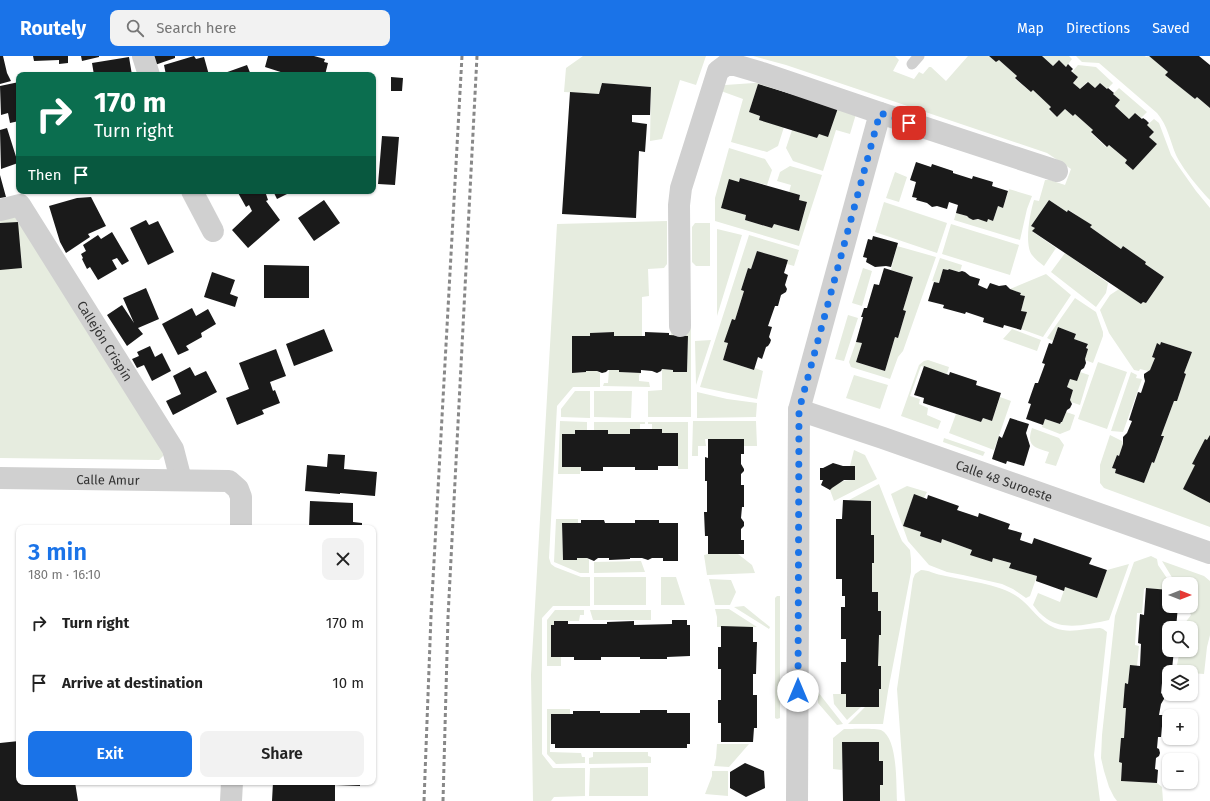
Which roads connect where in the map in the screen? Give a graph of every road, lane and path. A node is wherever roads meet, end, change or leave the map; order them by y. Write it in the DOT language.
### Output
graph roads {
  1 [pos="143,56"];
  2 [pos="148,72"];
  3 [pos="880,113"];
  4 [pos="1057,171"];
  5 [pos="194,194"];
  6 [pos="10,208"];
  7 [pos="213,231"];
  8 [pos="680,326"];
  9 [pos="799,410"];
  10 [pos="0,478"];
  11 [pos="181,480"];
  12 [pos="241,525"];
  13 [pos="1210,553"];
  14 [pos="232,785"];
  15 [pos="231,801"];
  16 [pos="798,801"];
  1 -- 2 [label="street"];
  3 -- 4 [label="street"];
  3 -- 8 [label="street"];
  3 -- 9 [label="street"];
  5 -- 7 [label="street"];
  6 -- 11 [label="street, Callejón Crispín"];
  9 -- 13 [label="street, Calle 48 Suroeste"];
  9 -- 16 [label="street"];
  10 -- 11 [label="street, Calle Amur"];
  11 -- 12 [label="street, Calle Amur"];
  14 -- 15 [label="street"];
}
